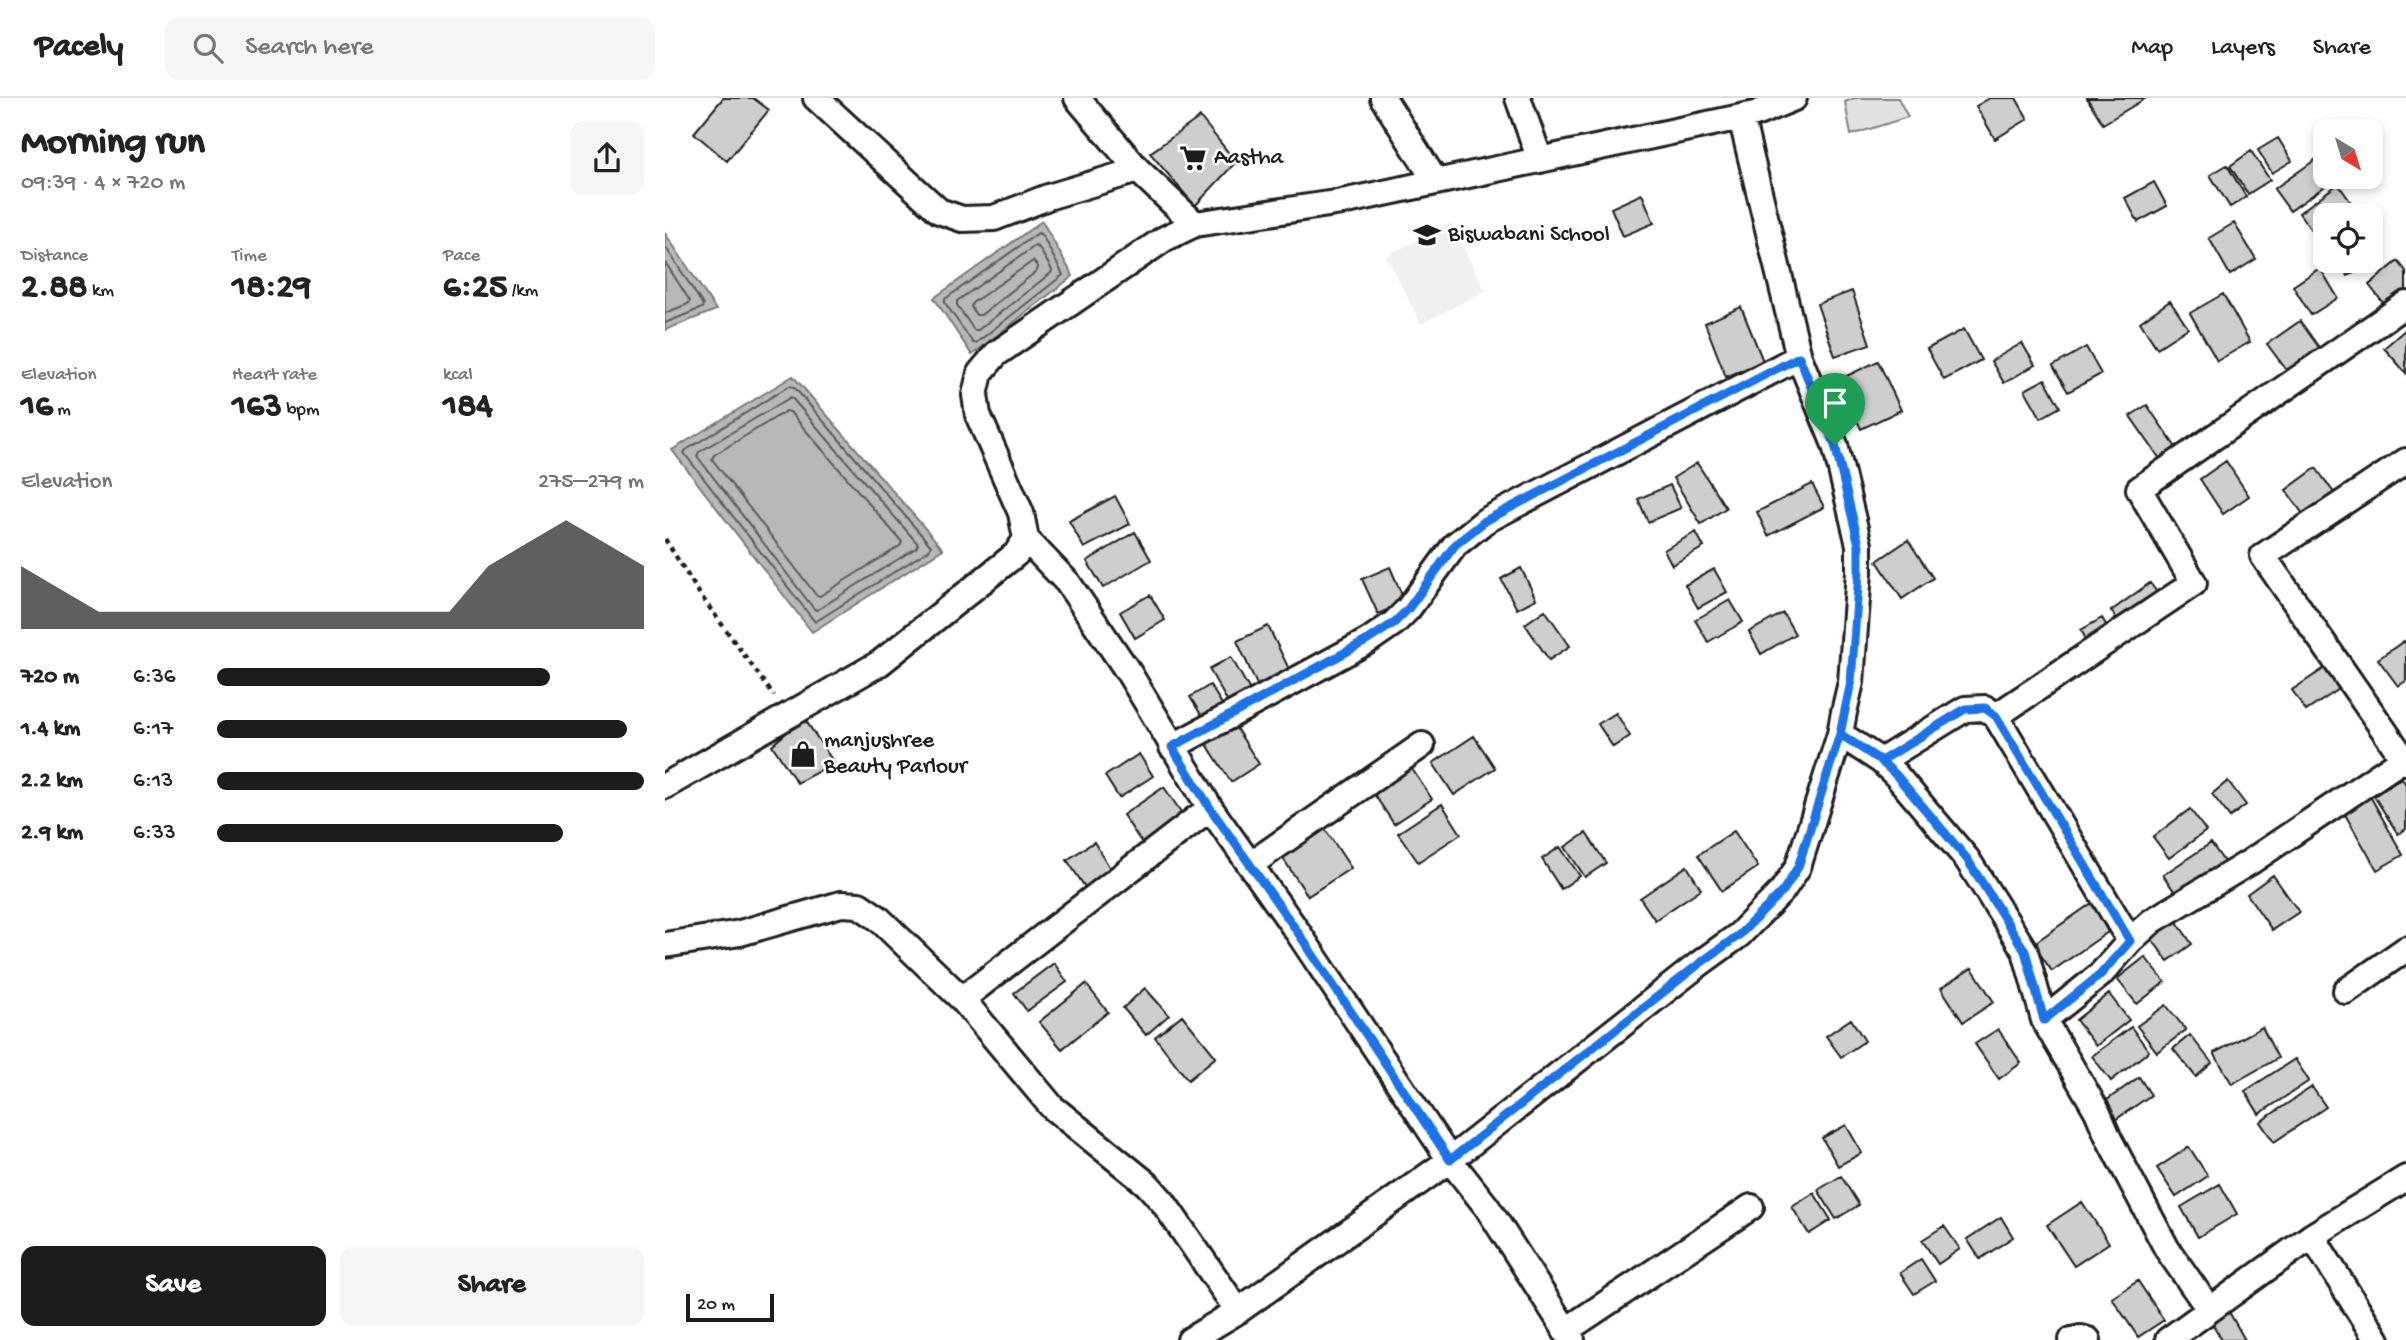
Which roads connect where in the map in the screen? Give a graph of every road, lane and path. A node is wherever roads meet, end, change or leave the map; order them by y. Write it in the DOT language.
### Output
graph roads {
  1 [pos="816,98"];
  2 [pos="1077,98"];
  3 [pos="1383,98"];
  4 [pos="1517,98"];
  5 [pos="1794,98"];
  6 [pos="1741,117"];
  7 [pos="1540,160"];
  8 [pos="1138,170"];
  9 [pos="1437,182"];
  10 [pos="1195,224"];
  11 [pos="2406,304"];
  12 [pos="1799,357"];
  13 [pos="2406,461"];
  14 [pos="1026,538"];
  15 [pos="665,539"];
  16 [pos="1996,716"];
  17 [pos="789,717"];
  18 [pos="1840,734"];
  19 [pos="1422,745"];
  20 [pos="1172,747"];
  21 [pos="2405,759"];
  22 [pos="1881,761"];
  23 [pos="665,786"];
  24 [pos="1210,808"];
  25 [pos="1251,864"];
  26 [pos="2130,941"];
  27 [pos="665,945"];
  28 [pos="2406,949"];
  29 [pos="2346,991"];
  30 [pos="963,999"];
  31 [pos="2044,1020"];
  32 [pos="1450,1160"];
  33 [pos="2406,1178"];
  34 [pos="1751,1207"];
  35 [pos="2312,1236"];
  36 [pos="2209,1309"];
  37 [pos="1238,1311"];
  38 [pos="1569,1335"];
  39 [pos="1190,1340"];
  40 [pos="2072,1340"];
  41 [pos="2088,1340"];
  42 [pos="2168,1340"];
  43 [pos="2377,1340"];
  1 -- 8 [label="street"];
  2 -- 8 [label="street"];
  3 -- 9 [label="street"];
  4 -- 7 [label="street"];
  5 -- 6 [label="street"];
  6 -- 7 [label="street"];
  6 -- 12 [label="street"];
  7 -- 9 [label="street"];
  8 -- 10 [label="street"];
  9 -- 10 [label="street"];
  10 -- 14 [label="street"];
  11 -- 16 [label="street"];
  12 -- 18 [label="street"];
  12 -- 20 [label="street"];
  13 -- 21 [label="street"];
  14 -- 17 [label="street"];
  14 -- 20 [label="street"];
  15 -- 17 [label="path"];
  16 -- 22 [label="street"];
  16 -- 26 [label="street"];
  17 -- 23 [label="street"];
  18 -- 22 [label="street"];
  18 -- 32 [label="street"];
  19 -- 25 [label="street"];
  20 -- 24 [label="street"];
  21 -- 26 [label="street"];
  22 -- 31 [label="street"];
  24 -- 25 [label="street"];
  24 -- 30 [label="street"];
  25 -- 32 [label="street"];
  26 -- 31 [label="street"];
  27 -- 30 [label="street"];
  28 -- 29 [label="street"];
  30 -- 37 [label="street"];
  31 -- 36 [label="street"];
  32 -- 37 [label="street"];
  32 -- 38 [label="street"];
  33 -- 35 [label="street"];
  34 -- 38 [label="street"];
  35 -- 36 [label="street"];
  35 -- 43 [label="street"];
  36 -- 42 [label="street"];
  37 -- 39 [label="street"];
  40 -- 41 [label="street"];
}
